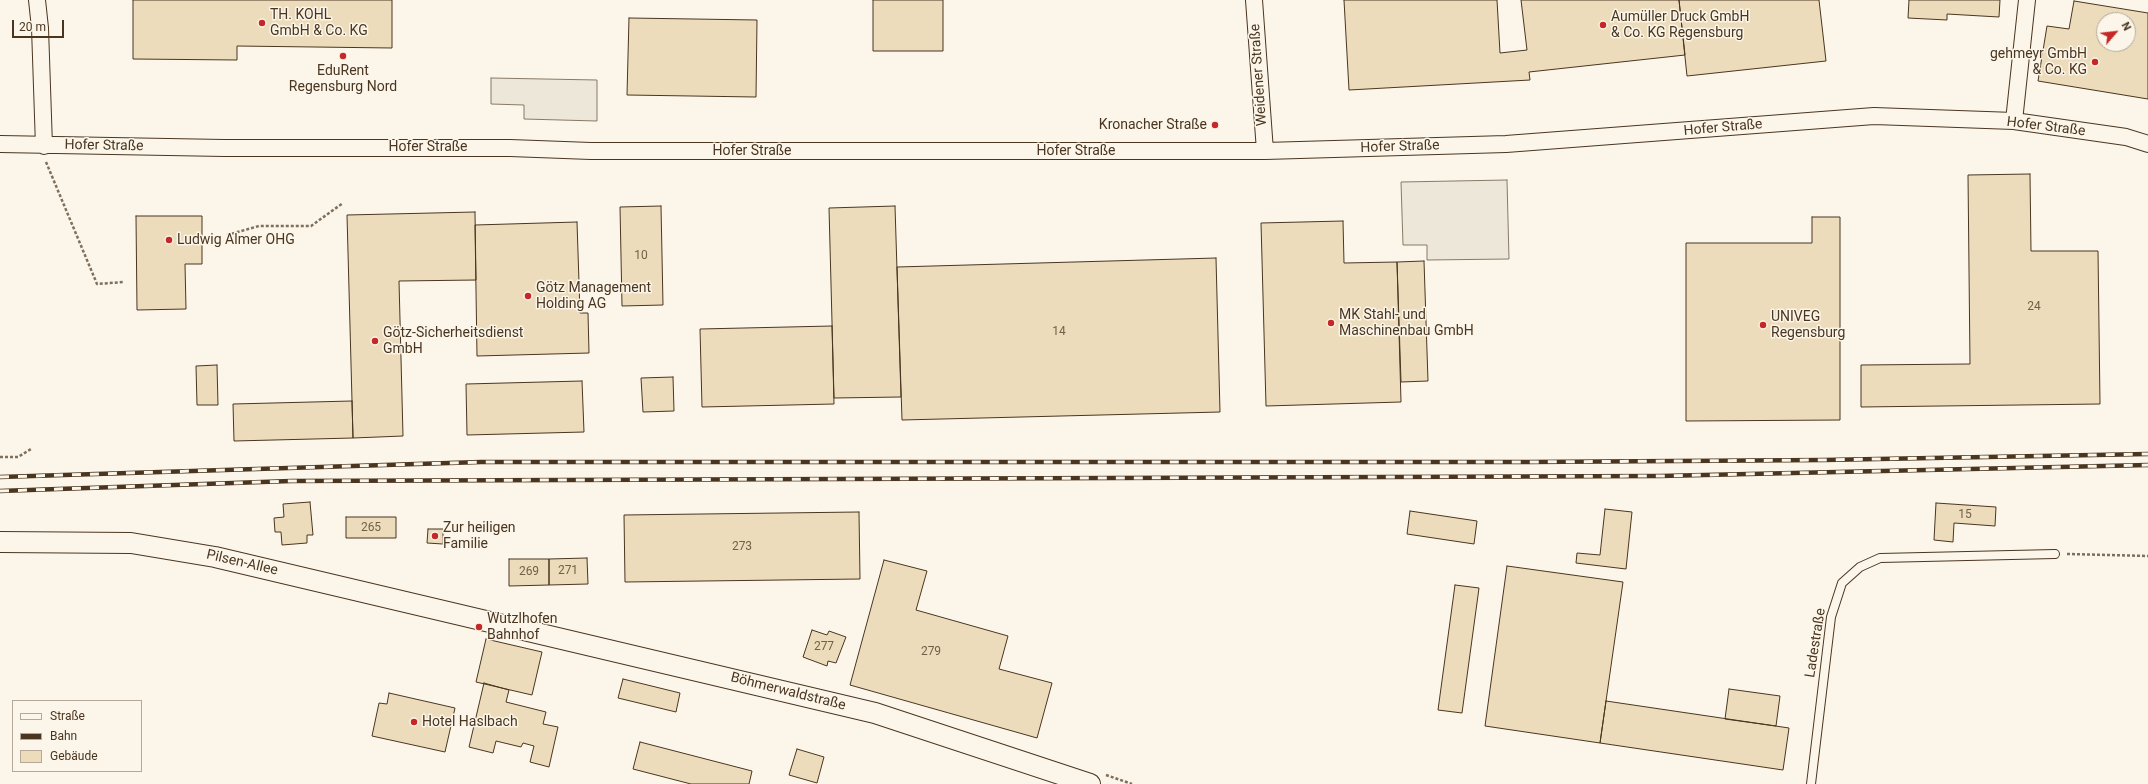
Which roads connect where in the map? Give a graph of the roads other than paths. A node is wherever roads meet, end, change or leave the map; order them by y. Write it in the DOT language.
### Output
graph roads {
  1 [pos="37,0"];
  2 [pos="1254,0"];
  3 [pos="2027,0"];
  4 [pos="2014,121"];
  5 [pos="0,144"];
  6 [pos="2148,144"];
  7 [pos="44,146"];
  8 [pos="1265,151"];
  9 [pos="0,542"];
  10 [pos="2055,554"];
  11 [pos="481,618"];
  12 [pos="1090,784"];
  13 [pos="1811,784"];
  1 -- 7 [label="street"];
  2 -- 8 [label="street, Weidener Straße"];
  3 -- 4 [label="street"];
  4 -- 6 [label="street, Hofer Straße"];
  4 -- 8 [label="street, Hofer Straße"];
  5 -- 7 [label="street, Hofer Straße"];
  7 -- 8 [label="street, Hofer Straße"];
  9 -- 11 [label="street, Pilsen-Allee"];
  10 -- 13 [label="lane, Ladestraße"];
  11 -- 12 [label="street, Böhmerwaldstraße"];
}
